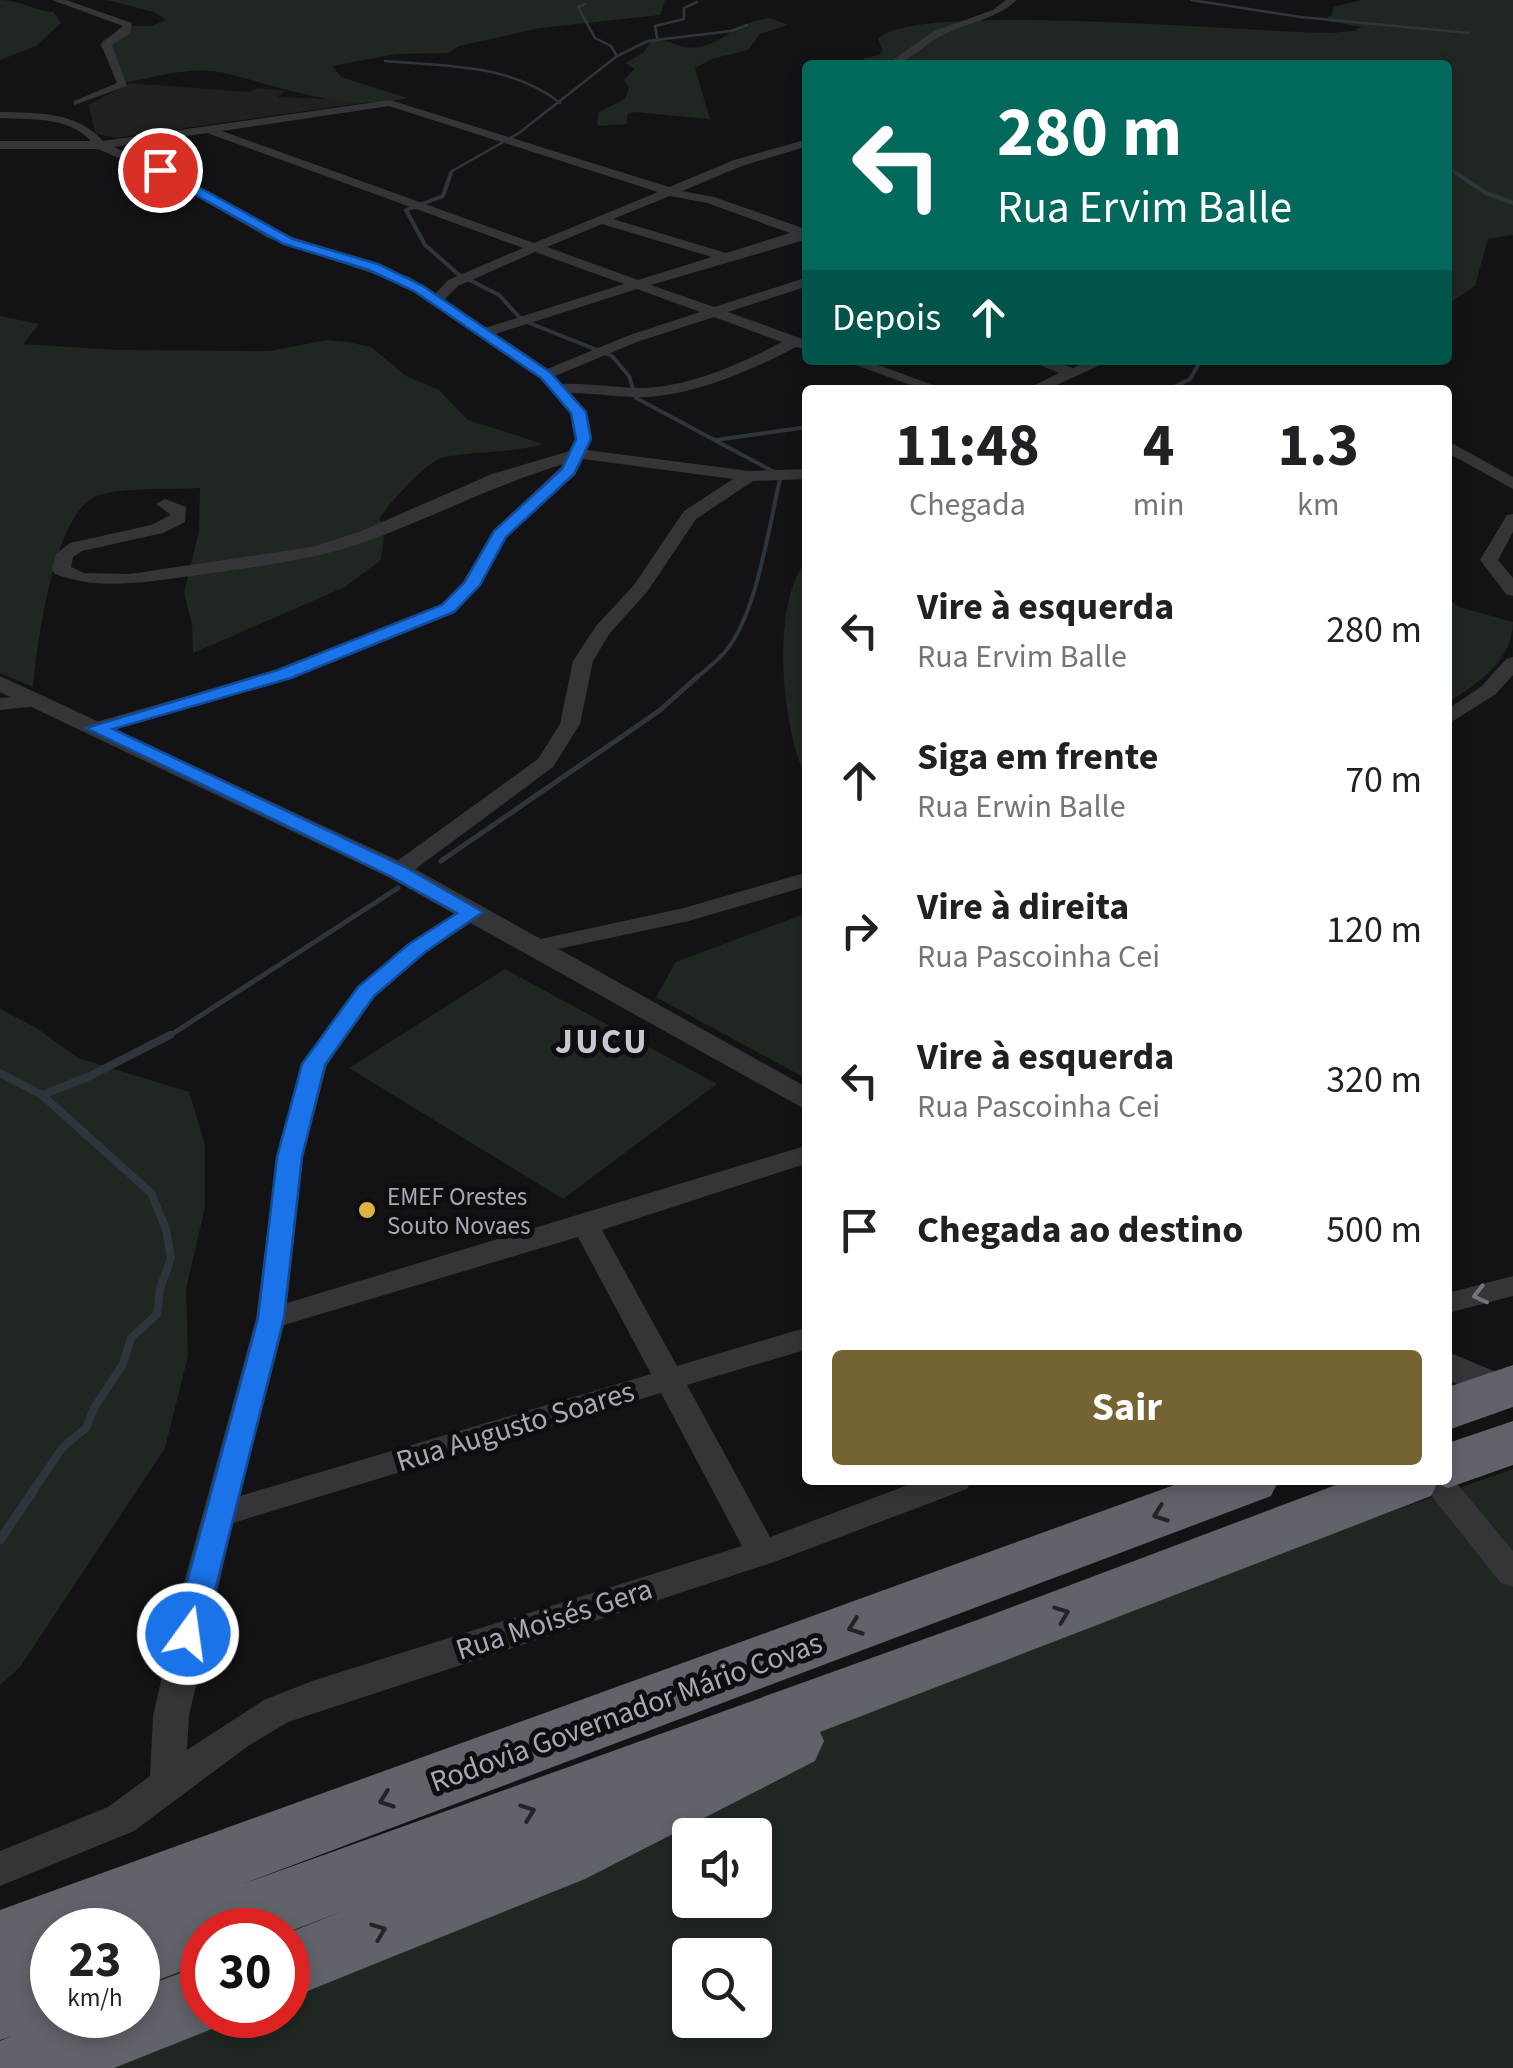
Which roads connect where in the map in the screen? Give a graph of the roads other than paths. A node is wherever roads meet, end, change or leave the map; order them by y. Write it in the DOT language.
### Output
graph roads {
  1 [pos="57,0"];
  2 [pos="1012,0"];
  3 [pos="899,60"];
  4 [pos="62,96"];
  5 [pos="78,103"];
  6 [pos="0,115"];
  7 [pos="86,128"];
  8 [pos="204,128"];
  9 [pos="802,144"];
  10 [pos="0,145"];
  11 [pos="100,145"];
  12 [pos="670,192"];
  13 [pos="602,220"];
  14 [pos="802,233"];
  15 [pos="802,235"];
  16 [pos="534,249"];
  17 [pos="722,256"];
  18 [pos="454,282"];
  19 [pos="633,283"];
  20 [pos="802,285"];
  21 [pos="415,286"];
  22 [pos="436,301"];
  23 [pos="713,312"];
  24 [pos="486,332"];
  25 [pos="801,344"];
  26 [pos="865,365"];
  27 [pos="1049,365"];
  28 [pos="1093,365"];
  29 [pos="1073,374"];
  30 [pos="546,375"];
  31 [pos="924,385"];
  32 [pos="1046,385"];
  33 [pos="559,389"];
  34 [pos="1452,448"];
  35 [pos="579,454"];
  36 [pos="802,474"];
  37 [pos="749,476"];
  38 [pos="1513,484"];
  39 [pos="166,504"];
  40 [pos="1513,519"];
  41 [pos="1513,590"];
  42 [pos="1513,664"];
  43 [pos="0,683"];
  44 [pos="40,701"];
  45 [pos="0,704"];
  46 [pos="1452,715"];
  47 [pos="96,728"];
  48 [pos="398,871"];
  49 [pos="802,881"];
  50 [pos="472,912"];
  51 [pos="530,948"];
  52 [pos="802,1098"];
  53 [pos="802,1156"];
  54 [pos="586,1225"];
  55 [pos="1513,1286"];
  56 [pos="1452,1302"];
  57 [pos="271,1318"];
  58 [pos="802,1340"];
  59 [pos="1452,1368"];
  60 [pos="668,1380"];
  61 [pos="1509,1405"];
  62 [pos="1452,1408"];
  63 [pos="1452,1462"];
  64 [pos="943,1485"];
  65 [pos="1238,1485"];
  66 [pos="1399,1485"];
  67 [pos="1439,1485"];
  68 [pos="222,1514"];
  69 [pos="762,1553"];
  70 [pos="1513,1574"];
  71 [pos="1002,1637"];
  72 [pos="168,1786"];
  73 [pos="0,1869"];
  74 [pos="266,1908"];
  75 [pos="0,1943"];
  76 [pos="310,1957"];
  77 [pos="30,1994"];
  78 [pos="0,2006"];
  79 [pos="180,2007"];
  80 [pos="22,2068"];
  1 -- 5 [label="street"];
  2 -- 3 [label="street"];
  4 -- 5 [label="street"];
  5 -- 7 [label="street"];
  6 -- 7 [label="street"];
  7 -- 11 [label="street"];
  8 -- 11 [label="street"];
  8 -- 12 [label="street"];
  8 -- 16 [label="street"];
  9 -- 12 [label="street"];
  10 -- 11 [label="street"];
  11 -- 21 [label="street"];
  12 -- 13 [label="street"];
  12 -- 14 [label="street"];
  13 -- 16 [label="street"];
  13 -- 17 [label="street"];
  15 -- 17 [label="street"];
  16 -- 18 [label="street"];
  16 -- 19 [label="street"];
  17 -- 19 [label="street"];
  18 -- 21 [label="street"];
  18 -- 22 [label="street"];
  19 -- 23 [label="street"];
  19 -- 24 [label="street"];
  20 -- 23 [label="street"];
  21 -- 22 [label="street"];
  22 -- 24 [label="street"];
  23 -- 25 [label="street"];
  23 -- 30 [label="street"];
  24 -- 30 [label="street"];
  25 -- 33 [label="street"];
  26 -- 31 [label="street"];
  27 -- 29 [label="street"];
  28 -- 29 [label="street"];
  29 -- 32 [label="street"];
  30 -- 33 [label="street"];
  33 -- 35 [label="street"];
  34 -- 38 [label="street"];
  35 -- 37 [label="street"];
  35 -- 39 [label="street"];
  35 -- 47 [label="street"];
  36 -- 37 [label="street"];
  37 -- 48 [label="street"];
  40 -- 41 [label="street"];
  42 -- 46 [label="street"];
  43 -- 44 [label="street"];
  44 -- 45 [label="street"];
  44 -- 47 [label="street"];
  47 -- 48 [label="street"];
  48 -- 50 [label="street"];
  49 -- 51 [label="street"];
  50 -- 51 [label="street"];
  50 -- 57 [label="street"];
  51 -- 52 [label="street"];
  53 -- 54 [label="street"];
  54 -- 57 [label="street"];
  54 -- 60 [label="street"];
  55 -- 56 [label="street, one-way"];
  57 -- 68 [label="street"];
  58 -- 60 [label="street, Rua Augusto Soares"];
  59 -- 61 [label="street"];
  60 -- 68 [label="street, Rua Augusto Soares"];
  60 -- 69 [label="street"];
  61 -- 62 [label="highway"];
  61 -- 63 [label="highway"];
  64 -- 69 [label="street, Rua Moisés Gera"];
  65 -- 75 [label="highway, Rodovia Governador Mário Covas, one-way"];
  71 -- 66 [label="highway, one-way"];
  67 -- 70 [label="street"];
  68 -- 72 [label="street"];
  69 -- 72 [label="street, Rua Moisés Gera"];
  74 -- 71 [label="highway, one-way"];
  76 -- 71 [label="highway, one-way"];
  72 -- 73 [label="street, Rua Moisés Gera"];
  77 -- 78 [label="highway"];
  79 -- 80 [label="highway"];
}
